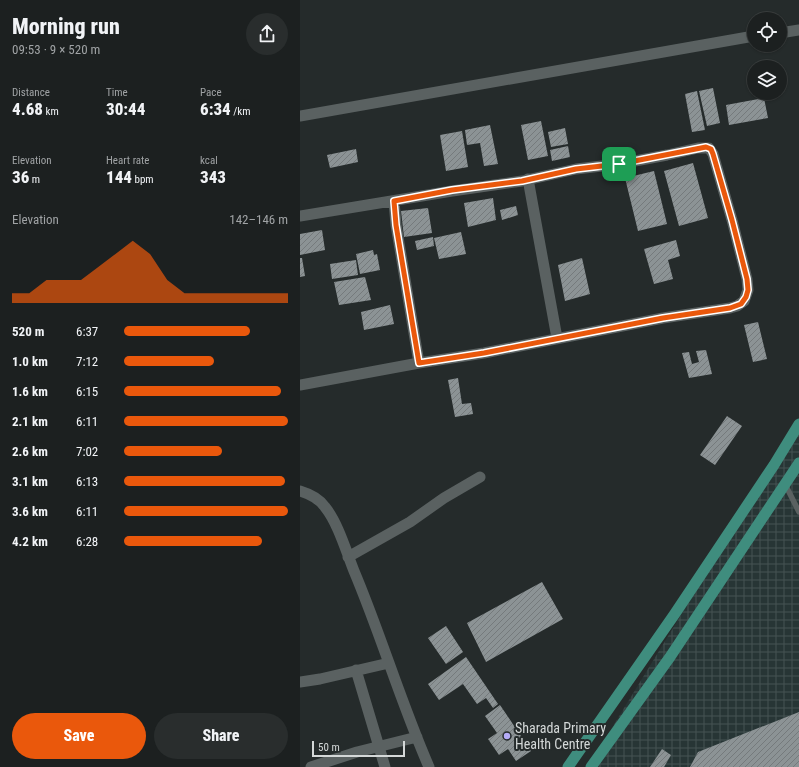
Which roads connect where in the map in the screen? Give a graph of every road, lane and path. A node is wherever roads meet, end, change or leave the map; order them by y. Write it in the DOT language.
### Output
graph roads {
  1 [pos="799,30"];
  2 [pos="787,31"];
  3 [pos="747,37"];
  4 [pos="300,116"];
  5 [pos="528,179"];
  6 [pos="394,201"];
  7 [pos="300,216"];
  8 [pos="557,338"];
  9 [pos="419,363"];
  10 [pos="300,385"];
  11 [pos="799,424"];
  12 [pos="799,463"];
  13 [pos="480,477"];
  14 [pos="785,484"];
  15 [pos="300,491"];
  16 [pos="799,512"];
  17 [pos="348,557"];
  18 [pos="389,663"];
  19 [pos="356,670"];
  20 [pos="300,682"];
  21 [pos="417,737"];
  22 [pos="379,747"];
  23 [pos="311,767"];
  24 [pos="385,767"];
  25 [pos="430,767"];
  26 [pos="568,767"];
  27 [pos="591,767"];
  1 -- 2 [label="street"];
  3 -- 4 [label="street"];
  5 -- 6 [label="street"];
  5 -- 8 [label="street"];
  5 -- 8 [label="street"];
  6 -- 7 [label="street"];
  6 -- 9 [label="street"];
  8 -- 9 [label="street"];
  9 -- 10 [label="street"];
  11 -- 26 [label="main road"];
  12 -- 14 [label="main road"];
  13 -- 17 [label="street"];
  14 -- 16 [label="lane"];
  14 -- 27 [label="main road"];
  15 -- 17 [label="street"];
  17 -- 18 [label="street"];
  18 -- 19 [label="street"];
  18 -- 21 [label="street"];
  19 -- 20 [label="street"];
  19 -- 22 [label="street"];
  21 -- 22 [label="street"];
  21 -- 25 [label="street"];
  22 -- 23 [label="street"];
  22 -- 24 [label="street"];
}
